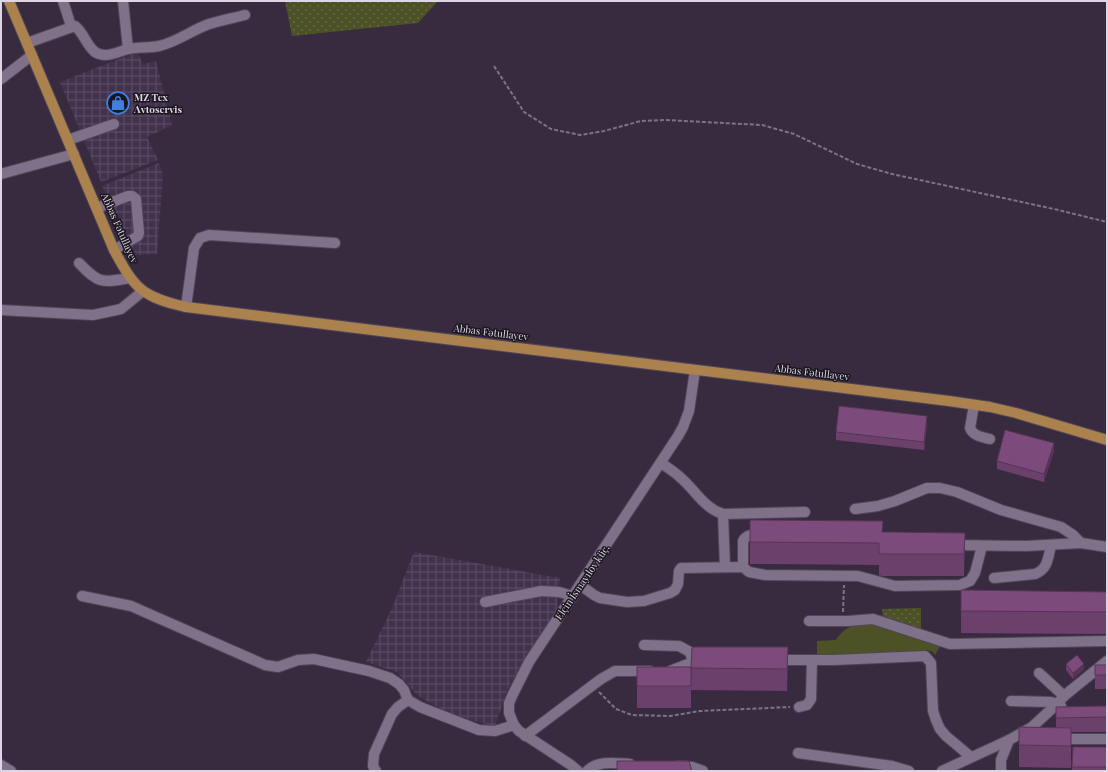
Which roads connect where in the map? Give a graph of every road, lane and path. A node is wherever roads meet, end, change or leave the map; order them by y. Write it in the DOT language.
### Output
graph roads {
  1 [pos="9,1"];
  2 [pos="63,1"];
  3 [pos="123,1"];
  4 [pos="245,15"];
  5 [pos="71,26"];
  6 [pos="27,43"];
  7 [pos="128,49"];
  8 [pos="32,55"];
  9 [pos="494,66"];
  10 [pos="1,79"];
  11 [pos="114,124"];
  12 [pos="68,140"];
  13 [pos="74,154"];
  14 [pos="1,174"];
  15 [pos="97,208"];
  16 [pos="1107,222"];
  17 [pos="335,243"];
  18 [pos="114,250"];
  19 [pos="79,263"];
  20 [pos="130,278"];
  21 [pos="143,291"];
  22 [pos="186,307"];
  23 [pos="1,310"];
  24 [pos="695,370"];
  25 [pos="974,405"];
  26 [pos="990,439"];
  27 [pos="1107,440"];
  28 [pos="661,463"];
  29 [pos="855,509"];
  30 [pos="805,512"];
  31 [pos="723,514"];
  32 [pos="771,535"];
  33 [pos="1081,543"];
  34 [pos="944,545"];
  35 [pos="1051,545"];
  36 [pos="982,546"];
  37 [pos="1107,547"];
  38 [pos="743,567"];
  39 [pos="725,568"];
  40 [pos="844,575"];
  41 [pos="994,578"];
  42 [pos="580,585"];
  43 [pos="82,596"];
  44 [pos="572,596"];
  45 [pos="486,602"];
  46 [pos="809,621"];
  47 [pos="843,621"];
  48 [pos="1107,641"];
  49 [pos="644,645"];
  50 [pos="711,660"];
  51 [pos="765,660"];
  52 [pos="812,660"];
  53 [pos="693,662"];
  54 [pos="1105,666"];
  55 [pos="1039,673"];
  56 [pos="592,685"];
  57 [pos="1064,696"];
  58 [pos="408,700"];
  59 [pos="1011,701"];
  60 [pos="1057,704"];
  61 [pos="799,707"];
  62 [pos="1070,712"];
  63 [pos="514,725"];
  64 [pos="1032,727"];
  65 [pos="525,736"];
  66 [pos="1107,739"];
  67 [pos="1009,740"];
  68 [pos="798,752"];
  69 [pos="971,757"];
  70 [pos="640,764"];
  71 [pos="1,766"];
  72 [pos="670,766"];
  73 [pos="10,771"];
  74 [pos="376,771"];
  75 [pos="578,771"];
  76 [pos="587,771"];
  77 [pos="703,771"];
  78 [pos="909,771"];
  79 [pos="942,771"];
  80 [pos="1001,771"];
  1 -- 6 [label="main road, Abbas Fətullayev"];
  2 -- 5 [label="street"];
  3 -- 7 [label="street"];
  4 -- 7 [label="street"];
  5 -- 6 [label="street"];
  5 -- 7 [label="street"];
  6 -- 8 [label="main road, Abbas Fətullayev"];
  8 -- 10 [label="street"];
  8 -- 12 [label="main road, Abbas Fətullayev"];
  9 -- 16 [label="path"];
  11 -- 12 [label="street"];
  12 -- 13 [label="main road, Abbas Fətullayev"];
  13 -- 14 [label="street"];
  13 -- 15 [label="main road, Abbas Fətullayev"];
  15 -- 18 [label="main road, Abbas Fətullayev"];
  15 -- 18 [label="street"];
  17 -- 22 [label="street"];
  18 -- 20 [label="main road, Abbas Fətullayev"];
  19 -- 20 [label="street"];
  20 -- 21 [label="main road, Abbas Fətullayev"];
  21 -- 22 [label="main road, Abbas Fətullayev"];
  21 -- 23 [label="street"];
  22 -- 24 [label="main road, Abbas Fətullayev"];
  24 -- 25 [label="main road, Abbas Fətullayev"];
  24 -- 28 [label="street, Elçin İsmayılov küç."];
  25 -- 26 [label="street"];
  25 -- 27 [label="main road, Abbas Fətullayev"];
  28 -- 31 [label="street"];
  28 -- 42 [label="street, Elçin İsmayılov küç."];
  29 -- 33 [label="street"];
  30 -- 31 [label="street"];
  31 -- 39 [label="street"];
  32 -- 38 [label="street"];
  33 -- 35 [label="street"];
  33 -- 37 [label="street"];
  34 -- 36 [label="street"];
  35 -- 36 [label="street"];
  35 -- 41 [label="street"];
  36 -- 40 [label="street"];
  38 -- 39 [label="street"];
  38 -- 40 [label="street"];
  39 -- 42 [label="street"];
  40 -- 47 [label="path"];
  42 -- 44 [label="street, Elçin İsmayılov küç."];
  43 -- 58 [label="street"];
  44 -- 45 [label="street"];
  44 -- 63 [label="street, Elçin İsmayılov küç."];
  46 -- 47 [label="street"];
  47 -- 48 [label="street"];
  49 -- 53 [label="street"];
  50 -- 53 [label="street"];
  51 -- 52 [label="street"];
  52 -- 61 [label="street"];
  52 -- 69 [label="street"];
  53 -- 56 [label="street"];
  54 -- 57 [label="street"];
  55 -- 57 [label="street"];
  56 -- 61 [label="path"];
  56 -- 65 [label="street"];
  57 -- 60 [label="street"];
  58 -- 63 [label="street"];
  58 -- 74 [label="street"];
  59 -- 60 [label="street"];
  60 -- 62 [label="street"];
  60 -- 64 [label="street"];
  63 -- 65 [label="street"];
  64 -- 66 [label="street"];
  64 -- 67 [label="street"];
  65 -- 75 [label="street"];
  67 -- 69 [label="street"];
  67 -- 80 [label="street"];
  68 -- 78 [label="street"];
  69 -- 79 [label="street"];
  70 -- 76 [label="street"];
  71 -- 73 [label="street"];
  72 -- 77 [label="street"];
}
